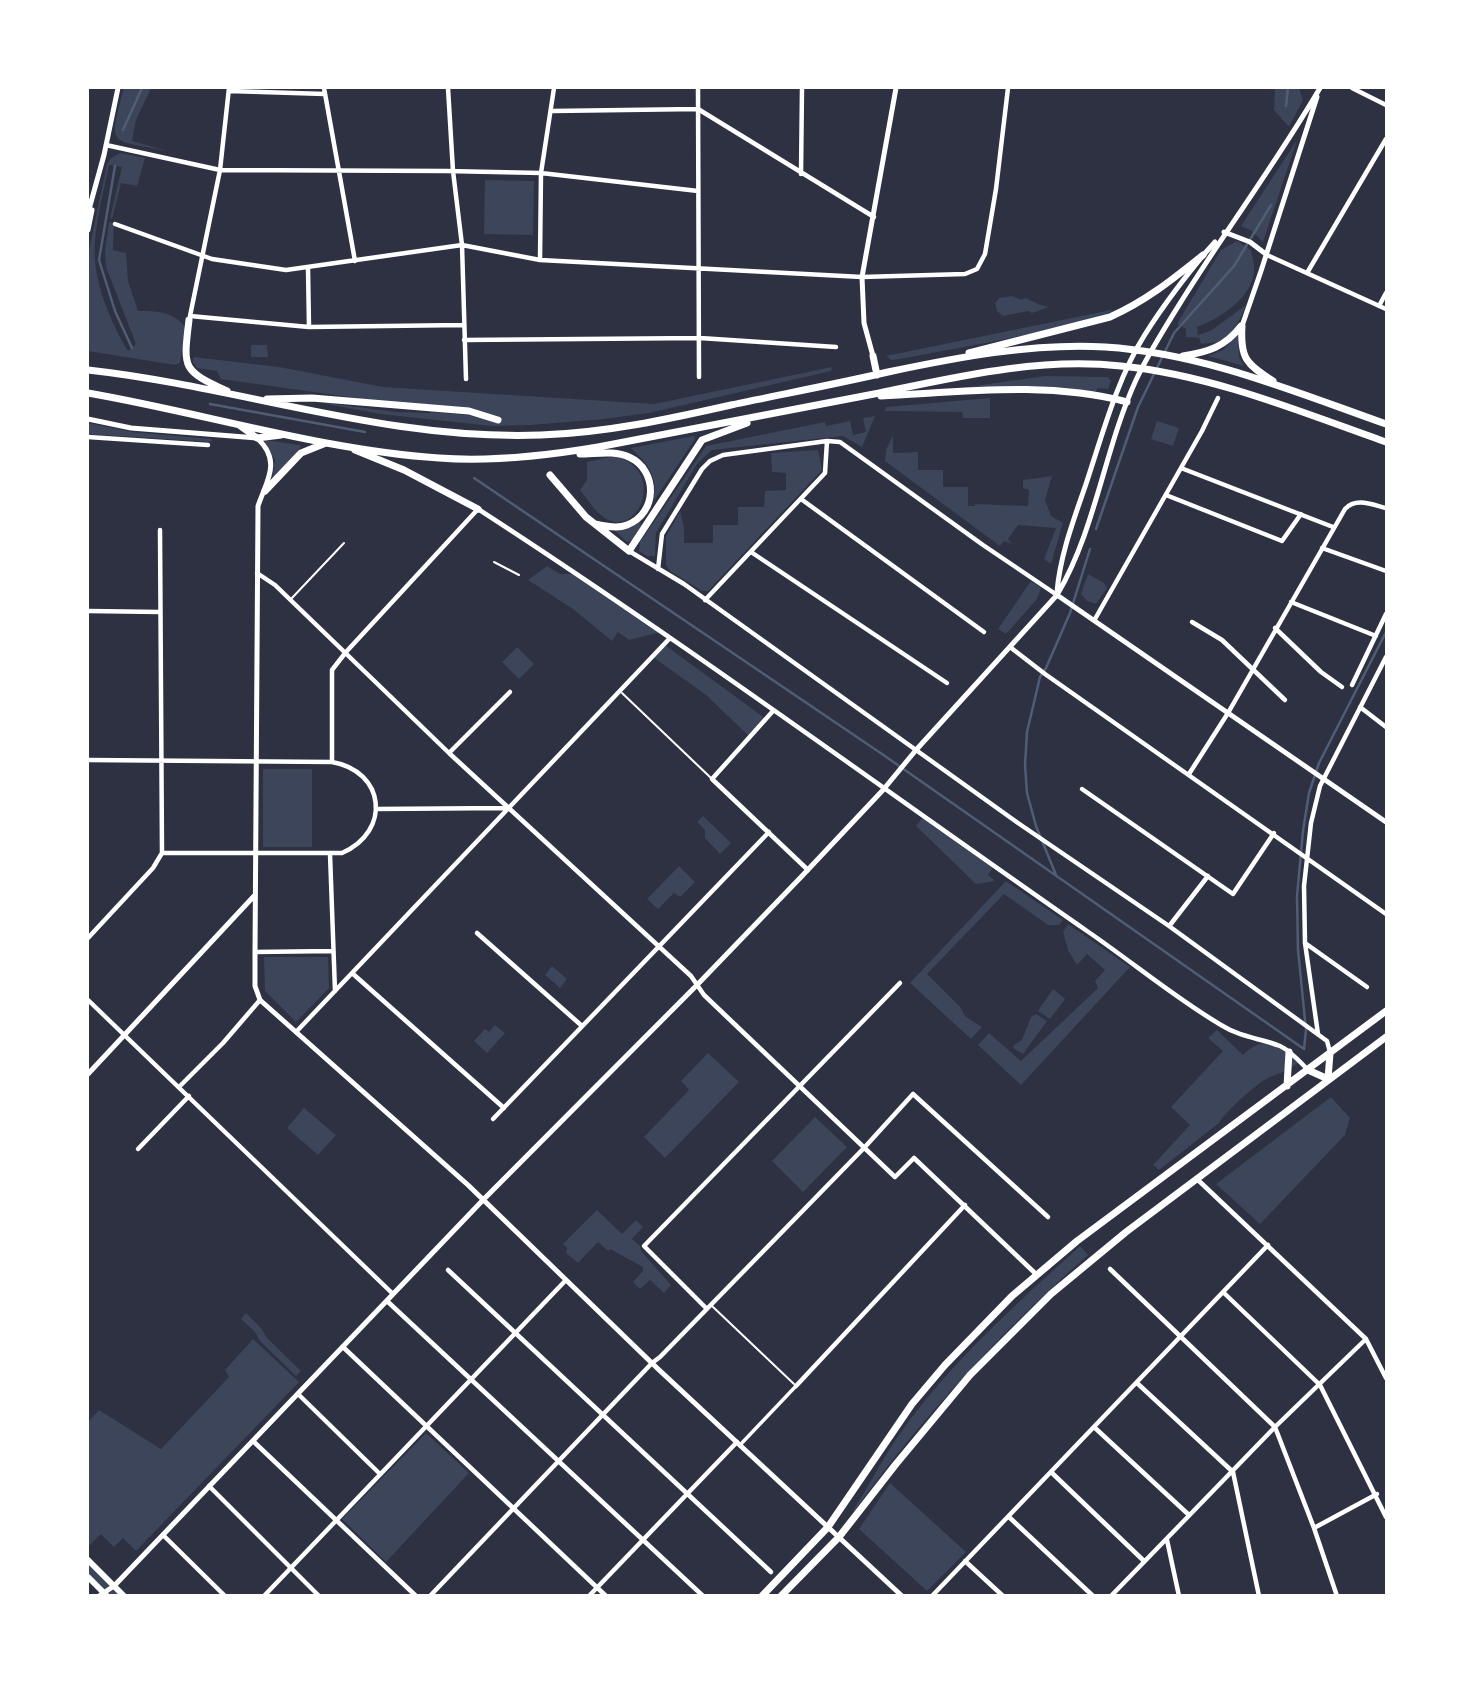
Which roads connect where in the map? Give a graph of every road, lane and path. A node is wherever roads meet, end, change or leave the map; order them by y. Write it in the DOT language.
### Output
graph roads {
  1 [pos="118,88"];
  2 [pos="448,88"];
  3 [pos="554,88"];
  4 [pos="698,88"];
  5 [pos="802,88"];
  6 [pos="896,88"];
  7 [pos="1008,88"];
  8 [pos="1320,88"];
  9 [pos="1352,88"];
  10 [pos="229,89"];
  11 [pos="324,91"];
  12 [pos="1387,105"];
  13 [pos="698,109"];
  14 [pos="552,111"];
  15 [pos="1387,139"];
  16 [pos="110,145"];
  17 [pos="104,155"];
  18 [pos="220,170"];
  19 [pos="339,171"];
  20 [pos="453,171"];
  21 [pos="541,173"];
  22 [pos="801,174"];
  23 [pos="698,191"];
  24 [pos="88,212"];
  25 [pos="875,218"];
  26 [pos="115,224"];
  27 [pos="88,230"];
  28 [pos="1224,232"];
  29 [pos="462,245"];
  30 [pos="203,254"];
  31 [pos="1203,255"];
  32 [pos="1267,255"];
  33 [pos="540,260"];
  34 [pos="355,261"];
  35 [pos="700,267"];
  36 [pos="308,268"];
  37 [pos="1307,273"];
  38 [pos="862,277"];
  39 [pos="1387,293"];
  40 [pos="1378,306"];
  41 [pos="1387,309"];
  42 [pos="190,318"];
  43 [pos="463,325"];
  44 [pos="1242,326"];
  45 [pos="309,327"];
  46 [pos="700,338"];
  47 [pos="464,340"];
  48 [pos="836,347"];
  49 [pos="873,356"];
  50 [pos="1175,356"];
  51 [pos="930,363"];
  52 [pos="88,370"];
  53 [pos="877,374"];
  54 [pos="699,377"];
  55 [pos="466,379"];
  56 [pos="1222,387"];
  57 [pos="1285,388"];
  58 [pos="88,393"];
  59 [pos="856,397"];
  60 [pos="245,398"];
  61 [pos="1218,398"];
  62 [pos="1115,399"];
  63 [pos="1127,402"];
  64 [pos="767,415"];
  65 [pos="88,418"];
  66 [pos="498,420"];
  67 [pos="235,423"];
  68 [pos="1387,424"];
  69 [pos="290,434"];
  70 [pos="88,437"];
  71 [pos="257,438"];
  72 [pos="330,442"];
  73 [pos="827,442"];
  74 [pos="1387,442"];
  75 [pos="341,444"];
  76 [pos="208,445"];
  77 [pos="555,454"];
  78 [pos="1181,468"];
  79 [pos="550,475"];
  80 [pos="265,491"];
  81 [pos="1166,495"];
  82 [pos="802,499"];
  83 [pos="1387,508"];
  84 [pos="478,509"];
  85 [pos="1301,514"];
  86 [pos="592,523"];
  87 [pos="1334,527"];
  88 [pos="160,530"];
  89 [pos="344,543"];
  90 [pos="1322,548"];
  91 [pos="629,551"];
  92 [pos="751,552"];
  93 [pos="494,562"];
  94 [pos="658,569"];
  95 [pos="1387,571"];
  96 [pos="257,573"];
  97 [pos="519,575"];
  98 [pos="1057,595"];
  99 [pos="290,600"];
  100 [pos="705,600"];
  101 [pos="1291,603"];
  102 [pos="88,611"];
  103 [pos="160,612"];
  104 [pos="1387,614"];
  105 [pos="1095,619"];
  106 [pos="1192,622"];
  107 [pos="1275,628"];
  108 [pos="984,632"];
  109 [pos="1376,636"];
  110 [pos="670,638"];
  111 [pos="1010,646"];
  112 [pos="346,652"];
  113 [pos="1387,656"];
  114 [pos="1252,670"];
  115 [pos="947,683"];
  116 [pos="1352,685"];
  117 [pos="1342,687"];
  118 [pos="620,691"];
  119 [pos="510,692"];
  120 [pos="1285,700"];
  121 [pos="1360,707"];
  122 [pos="773,711"];
  123 [pos="1228,713"];
  124 [pos="1387,727"];
  125 [pos="916,750"];
  126 [pos="449,753"];
  127 [pos="88,760"];
  128 [pos="161,762"];
  129 [pos="332,762"];
  130 [pos="257,763"];
  131 [pos="1189,774"];
  132 [pos="1323,778"];
  133 [pos="712,779"];
  134 [pos="1082,789"];
  135 [pos="883,790"];
  136 [pos="509,808"];
  137 [pos="376,809"];
  138 [pos="1387,822"];
  139 [pos="769,832"];
  140 [pos="1274,833"];
  141 [pos="256,852"];
  142 [pos="162,853"];
  143 [pos="330,854"];
  144 [pos="1305,856"];
  145 [pos="808,870"];
  146 [pos="1208,876"];
  147 [pos="255,895"];
  148 [pos="1387,903"];
  149 [pos="243,908"];
  150 [pos="1384,912"];
  151 [pos="255,914"];
  152 [pos="1169,926"];
  153 [pos="477,933"];
  154 [pos="88,937"];
  155 [pos="1305,943"];
  156 [pos="658,947"];
  157 [pos="333,951"];
  158 [pos="255,952"];
  159 [pos="352,973"];
  160 [pos="900,983"];
  161 [pos="697,985"];
  162 [pos="1367,987"];
  163 [pos="335,992"];
  164 [pos="88,1000"];
  165 [pos="260,1000"];
  166 [pos="1387,1012"];
  167 [pos="582,1026"];
  168 [pos="296,1032"];
  169 [pos="1315,1033"];
  170 [pos="124,1035"];
  171 [pos="1387,1037"];
  172 [pos="1289,1052"];
  173 [pos="1330,1053"];
  174 [pos="1308,1070"];
  175 [pos="88,1074"];
  176 [pos="1328,1079"];
  177 [pos="1287,1086"];
  178 [pos="179,1087"];
  179 [pos="799,1087"];
  180 [pos="189,1096"];
  181 [pos="504,1108"];
  182 [pos="493,1119"];
  183 [pos="864,1148"];
  184 [pos="138,1149"];
  185 [pos="1198,1180"];
  186 [pos="483,1200"];
  187 [pos="965,1205"];
  188 [pos="1048,1217"];
  189 [pos="1268,1245"];
  190 [pos="1110,1269"];
  191 [pos="448,1270"];
  192 [pos="1037,1275"];
  193 [pos="566,1280"];
  194 [pos="1223,1292"];
  195 [pos="393,1294"];
  196 [pos="387,1301"];
  197 [pos="709,1307"];
  198 [pos="516,1333"];
  199 [pos="1181,1336"];
  200 [pos="1366,1339"];
  201 [pos="343,1347"];
  202 [pos="652,1363"];
  203 [pos="1387,1378"];
  204 [pos="471,1380"];
  205 [pos="1137,1383"];
  206 [pos="1320,1385"];
  207 [pos="796,1386"];
  208 [pos="298,1394"];
  209 [pos="603,1414"];
  210 [pos="425,1427"];
  211 [pos="1094,1427"];
  212 [pos="1275,1427"];
  213 [pos="253,1441"];
  214 [pos="739,1444"];
  215 [pos="559,1461"];
  216 [pos="1051,1472"];
  217 [pos="1233,1472"];
  218 [pos="380,1474"];
  219 [pos="209,1486"];
  220 [pos="687,1493"];
  221 [pos="1377,1494"];
  222 [pos="513,1509"];
  223 [pos="1189,1515"];
  224 [pos="1009,1517"];
  225 [pos="1387,1517"];
  226 [pos="336,1520"];
  227 [pos="828,1527"];
  228 [pos="1314,1528"];
  229 [pos="163,1535"];
  230 [pos="839,1537"];
  231 [pos="1167,1539"];
  232 [pos="644,1540"];
  233 [pos="88,1560"];
  234 [pos="965,1561"];
  235 [pos="1144,1561"];
  236 [pos="290,1568"];
  237 [pos="771,1572"];
  238 [pos="88,1577"];
  239 [pos="114,1586"];
  240 [pos="597,1587"];
  241 [pos="103,1594"];
  242 [pos="124,1595"];
  243 [pos="225,1595"];
  244 [pos="264,1595"];
  245 [pos="319,1595"];
  246 [pos="415,1595"];
  247 [pos="430,1595"];
  248 [pos="589,1595"];
  249 [pos="606,1595"];
  250 [pos="703,1595"];
  251 [pos="762,1595"];
  252 [pos="781,1595"];
  253 [pos="902,1595"];
  254 [pos="932,1595"];
  255 [pos="1003,1595"];
  256 [pos="1093,1595"];
  257 [pos="1111,1595"];
  258 [pos="1180,1595"];
  259 [pos="1259,1595"];
  260 [pos="1337,1595"];
  1 -- 16 [label="street"];
  2 -- 20 [label="street"];
  3 -- 14 [label="street"];
  4 -- 13 [label="street"];
  5 -- 22 [label="street"];
  6 -- 25 [label="street"];
  7 -- 38 [label="street"];
  8 -- 28 [label="street"];
  8 -- 32 [label="street"];
  9 -- 12 [label="street"];
  10 -- 11 [label="street"];
  10 -- 18 [label="street"];
  11 -- 19 [label="street"];
  13 -- 14 [label="street"];
  13 -- 22 [label="street"];
  13 -- 23 [label="street"];
  14 -- 21 [label="street"];
  15 -- 37 [label="street"];
  16 -- 17 [label="street"];
  16 -- 18 [label="street"];
  17 -- 24 [label="street"];
  17 -- 27 [label="street"];
  18 -- 19 [label="street"];
  18 -- 30 [label="street"];
  19 -- 20 [label="street"];
  19 -- 34 [label="street"];
  20 -- 21 [label="street"];
  20 -- 29 [label="street"];
  21 -- 23 [label="street"];
  21 -- 33 [label="street"];
  22 -- 25 [label="street"];
  23 -- 35 [label="street"];
  25 -- 38 [label="street"];
  26 -- 30 [label="street"];
  28 -- 31 [label="street"];
  28 -- 32 [label="street"];
  28 -- 63 [label="street"];
  29 -- 33 [label="street"];
  29 -- 34 [label="street"];
  29 -- 43 [label="street"];
  30 -- 36 [label="street"];
  30 -- 42 [label="street"];
  31 -- 51 [label="main road"];
  31 -- 62 [label="street"];
  32 -- 37 [label="street"];
  32 -- 44 [label="street"];
  33 -- 35 [label="street"];
  34 -- 36 [label="street"];
  35 -- 38 [label="street"];
  35 -- 46 [label="street"];
  36 -- 45 [label="street"];
  37 -- 40 [label="street"];
  38 -- 49 [label="street"];
  39 -- 40 [label="street"];
  40 -- 41 [label="street"];
  42 -- 45 [label="street"];
  42 -- 60 [label="main road"];
  43 -- 45 [label="street"];
  43 -- 47 [label="street"];
  44 -- 50 [label="main road"];
  44 -- 57 [label="main road"];
  46 -- 47 [label="street"];
  46 -- 48 [label="street"];
  46 -- 54 [label="street"];
  47 -- 55 [label="street"];
  49 -- 53 [label="main road"];
  50 -- 51 [label="main road"];
  50 -- 57 [label="main road"];
  51 -- 53 [label="main road"];
  52 -- 60 [label="main road"];
  53 -- 60 [label="main road"];
  56 -- 59 [label="main road"];
  56 -- 61 [label="main road"];
  56 -- 74 [label="main road"];
  57 -- 68 [label="main road"];
  58 -- 67 [label="main road"];
  59 -- 62 [label="main road"];
  59 -- 64 [label="main road"];
  60 -- 66 [label="main road"];
  61 -- 78 [label="street"];
  62 -- 63 [label="main road"];
  62 -- 98 [label="street"];
  63 -- 98 [label="street"];
  64 -- 77 [label="main road"];
  64 -- 91 [label="main road"];
  65 -- 71 [label="street"];
  67 -- 69 [label="main road"];
  67 -- 71 [label="main road"];
  69 -- 71 [label="main road"];
  69 -- 72 [label="main road"];
  70 -- 76 [label="street"];
  71 -- 80 [label="street"];
  72 -- 75 [label="main road"];
  72 -- 80 [label="main road"];
  73 -- 82 [label="street"];
  73 -- 94 [label="street"];
  73 -- 98 [label="street"];
  75 -- 77 [label="main road"];
  75 -- 84 [label="main road"];
  77 -- 86 [label="main road"];
  78 -- 81 [label="street"];
  78 -- 85 [label="street"];
  79 -- 86 [label="main road"];
  80 -- 96 [label="street"];
  81 -- 85 [label="street"];
  81 -- 105 [label="street"];
  82 -- 92 [label="street"];
  82 -- 108 [label="street"];
  83 -- 87 [label="street"];
  84 -- 110 [label="street"];
  84 -- 112 [label="street"];
  85 -- 87 [label="street"];
  86 -- 91 [label="main road"];
  87 -- 90 [label="street"];
  88 -- 103 [label="street"];
  89 -- 99 [label="lane"];
  90 -- 95 [label="street"];
  90 -- 101 [label="street"];
  91 -- 94 [label="street"];
  92 -- 100 [label="street"];
  92 -- 115 [label="street"];
  93 -- 97 [label="lane"];
  94 -- 100 [label="street"];
  96 -- 99 [label="street"];
  96 -- 130 [label="street"];
  98 -- 105 [label="street"];
  98 -- 111 [label="street"];
  99 -- 112 [label="street"];
  100 -- 125 [label="street"];
  101 -- 107 [label="street"];
  101 -- 109 [label="street"];
  102 -- 103 [label="street"];
  103 -- 128 [label="street"];
  104 -- 109 [label="street"];
  105 -- 123 [label="street"];
  106 -- 114 [label="street"];
  107 -- 114 [label="street"];
  107 -- 117 [label="street"];
  109 -- 116 [label="street"];
  110 -- 118 [label="street"];
  110 -- 122 [label="street"];
  111 -- 125 [label="street"];
  111 -- 131 [label="street"];
  112 -- 126 [label="street"];
  112 -- 129 [label="street"];
  113 -- 121 [label="street"];
  114 -- 120 [label="street"];
  114 -- 123 [label="street"];
  118 -- 133 [label="lane"];
  118 -- 136 [label="street"];
  119 -- 126 [label="street"];
  121 -- 124 [label="street"];
  121 -- 132 [label="street"];
  122 -- 133 [label="street"];
  122 -- 135 [label="street"];
  123 -- 131 [label="street"];
  123 -- 132 [label="street"];
  125 -- 135 [label="street"];
  125 -- 152 [label="street"];
  126 -- 136 [label="street"];
  127 -- 128 [label="street"];
  128 -- 130 [label="street"];
  128 -- 142 [label="street"];
  129 -- 130 [label="street"];
  129 -- 137 [label="street"];
  130 -- 141 [label="street"];
  131 -- 140 [label="street"];
  132 -- 138 [label="street"];
  132 -- 144 [label="street"];
  133 -- 139 [label="street"];
  134 -- 146 [label="street"];
  135 -- 145 [label="street"];
  135 -- 172 [label="street"];
  136 -- 137 [label="street"];
  136 -- 156 [label="street"];
  136 -- 159 [label="street"];
  137 -- 143 [label="street"];
  139 -- 145 [label="street"];
  139 -- 156 [label="street"];
  140 -- 144 [label="street"];
  140 -- 146 [label="street"];
  141 -- 142 [label="street"];
  141 -- 143 [label="street"];
  141 -- 147 [label="street"];
  142 -- 154 [label="street"];
  143 -- 157 [label="street"];
  144 -- 150 [label="street"];
  144 -- 155 [label="street"];
  145 -- 161 [label="street"];
  146 -- 152 [label="street"];
  147 -- 149 [label="street"];
  147 -- 151 [label="street"];
  148 -- 150 [label="street"];
  149 -- 151 [label="street"];
  149 -- 170 [label="street"];
  151 -- 158 [label="street"];
  152 -- 169 [label="street"];
  153 -- 167 [label="street"];
  155 -- 162 [label="street"];
  155 -- 169 [label="street"];
  156 -- 161 [label="street"];
  156 -- 167 [label="street"];
  157 -- 158 [label="street"];
  157 -- 163 [label="street"];
  158 -- 165 [label="street"];
  159 -- 163 [label="street"];
  159 -- 181 [label="street"];
  160 -- 179 [label="street"];
  161 -- 179 [label="street"];
  161 -- 186 [label="street"];
  163 -- 168 [label="street"];
  164 -- 170 [label="street"];
  165 -- 168 [label="street"];
  165 -- 178 [label="street"];
  166 -- 173 [label="main road"];
  167 -- 181 [label="street"];
  168 -- 186 [label="street"];
  169 -- 173 [label="street"];
  170 -- 175 [label="street"];
  170 -- 178 [label="street"];
  171 -- 176 [label="main road"];
  172 -- 174 [label="street"];
  172 -- 177 [label="main road"];
  173 -- 174 [label="main road"];
  173 -- 176 [label="main road"];
  174 -- 176 [label="main road"];
  174 -- 177 [label="main road"];
  176 -- 185 [label="main road"];
  177 -- 192 [label="main road"];
  178 -- 180 [label="street"];
  179 -- 183 [label="street"];
  179 -- 197 [label="street"];
  180 -- 184 [label="street"];
  180 -- 195 [label="street"];
  181 -- 182 [label="street"];
  183 -- 187 [label="street"];
  183 -- 188 [label="street"];
  183 -- 197 [label="street"];
  185 -- 189 [label="street"];
  185 -- 230 [label="main road"];
  186 -- 193 [label="street"];
  186 -- 195 [label="street"];
  187 -- 192 [label="street"];
  187 -- 207 [label="street"];
  189 -- 194 [label="street"];
  189 -- 200 [label="street"];
  190 -- 199 [label="street"];
  191 -- 198 [label="street"];
  192 -- 227 [label="main road"];
  193 -- 198 [label="street"];
  193 -- 202 [label="street"];
  194 -- 199 [label="street"];
  194 -- 206 [label="street"];
  195 -- 196 [label="street"];
  196 -- 201 [label="street"];
  196 -- 204 [label="street"];
  197 -- 202 [label="street"];
  197 -- 207 [label="lane"];
  198 -- 204 [label="street"];
  198 -- 209 [label="street"];
  199 -- 205 [label="street"];
  199 -- 212 [label="street"];
  200 -- 203 [label="street"];
  200 -- 206 [label="street"];
  201 -- 208 [label="street"];
  201 -- 210 [label="street"];
  202 -- 209 [label="street"];
  202 -- 214 [label="street"];
  204 -- 210 [label="street"];
  204 -- 215 [label="street"];
  205 -- 211 [label="street"];
  205 -- 217 [label="street"];
  206 -- 212 [label="street"];
  206 -- 221 [label="street"];
  207 -- 214 [label="street"];
  208 -- 213 [label="street"];
  208 -- 218 [label="street"];
  209 -- 215 [label="street"];
  209 -- 220 [label="street"];
  210 -- 218 [label="street"];
  210 -- 222 [label="street"];
  211 -- 216 [label="street"];
  211 -- 223 [label="street"];
  212 -- 217 [label="street"];
  212 -- 228 [label="street"];
  213 -- 219 [label="street"];
  213 -- 226 [label="street"];
  214 -- 220 [label="street"];
  214 -- 227 [label="street"];
  215 -- 222 [label="street"];
  215 -- 232 [label="street"];
  216 -- 224 [label="street"];
  216 -- 235 [label="street"];
  217 -- 223 [label="street"];
  217 -- 259 [label="street"];
  218 -- 226 [label="street"];
  219 -- 229 [label="street"];
  219 -- 236 [label="street"];
  220 -- 232 [label="street"];
  220 -- 237 [label="street"];
  221 -- 225 [label="street"];
  221 -- 228 [label="street"];
  222 -- 240 [label="street"];
  222 -- 247 [label="street"];
  223 -- 231 [label="street"];
  224 -- 234 [label="street"];
  224 -- 256 [label="street"];
  226 -- 236 [label="street"];
  226 -- 246 [label="street"];
  227 -- 230 [label="street"];
  227 -- 251 [label="main road"];
  228 -- 260 [label="street"];
  229 -- 239 [label="street"];
  229 -- 243 [label="street"];
  230 -- 252 [label="main road"];
  230 -- 253 [label="street"];
  231 -- 235 [label="street"];
  231 -- 258 [label="street"];
  232 -- 240 [label="street"];
  232 -- 250 [label="street"];
  233 -- 239 [label="main road"];
  234 -- 254 [label="street"];
  234 -- 255 [label="street"];
  235 -- 257 [label="street"];
  236 -- 244 [label="street"];
  236 -- 245 [label="street"];
  238 -- 241 [label="main road"];
  239 -- 241 [label="street"];
  239 -- 242 [label="main road"];
  240 -- 248 [label="street"];
  240 -- 249 [label="street"];
}
